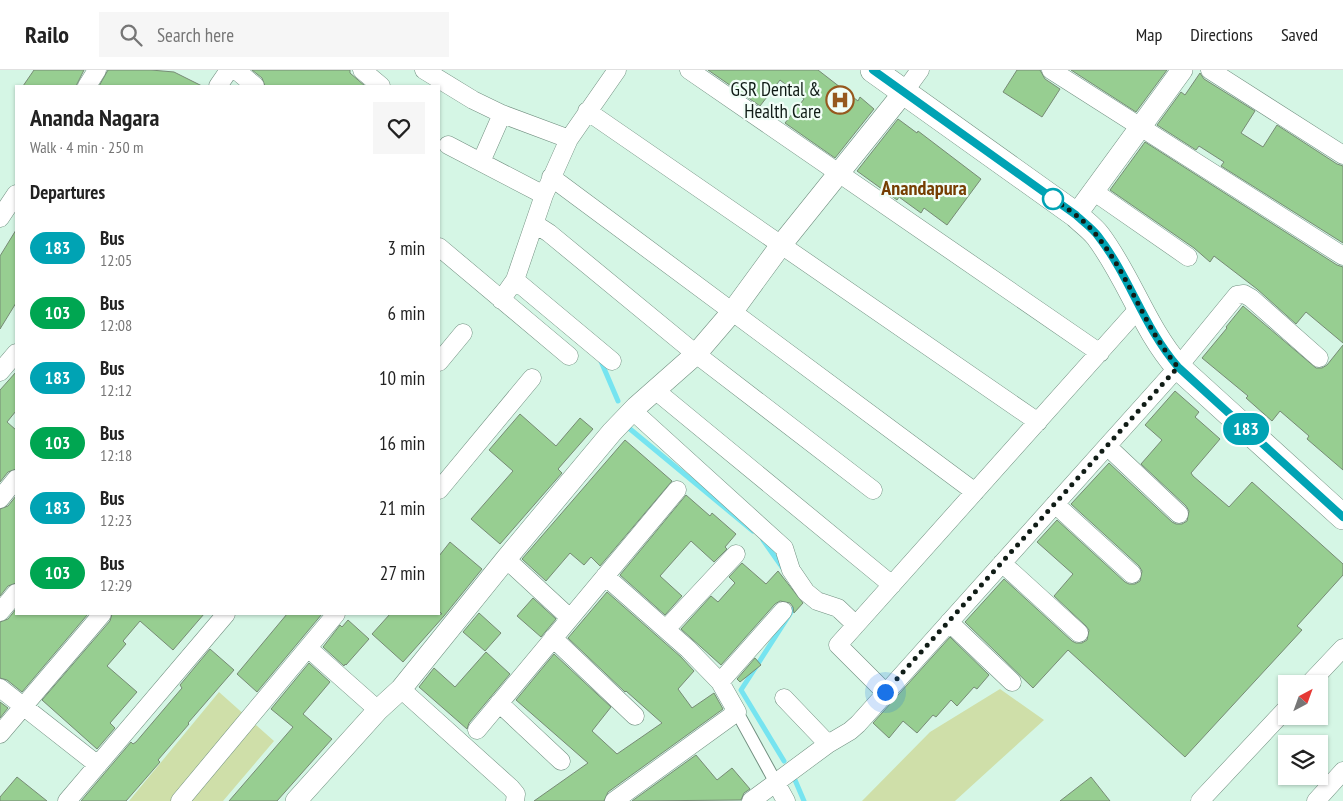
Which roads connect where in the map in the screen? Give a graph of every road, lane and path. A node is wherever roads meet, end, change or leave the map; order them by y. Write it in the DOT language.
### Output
graph roads {
  1 [pos="97,70"];
  2 [pos="229,70"];
  3 [pos="236,70"];
  4 [pos="362,70"];
  5 [pos="424,70"];
  6 [pos="617,70"];
  7 [pos="689,70"];
  8 [pos="873,70"];
  9 [pos="920,70"];
  10 [pos="1050,70"];
  11 [pos="1182,70"];
  12 [pos="1210,70"];
  13 [pos="88,85"];
  14 [pos="219,85"];
  15 [pos="254,85"];
  16 [pos="380,85"];
  17 [pos="904,92"];
  18 [pos="587,111"];
  19 [pos="502,114"];
  20 [pos="1140,127"];
  21 [pos="569,139"];
  22 [pos="448,145"];
  23 [pos="1343,155"];
  24 [pos="481,162"];
  25 [pos="839,174"];
  26 [pos="550,177"];
  27 [pos="1093,191"];
  28 [pos="544,195"];
  29 [pos="15,196"];
  30 [pos="1076,215"];
  31 [pos="0,218"];
  32 [pos="535,224"];
  33 [pos="781,245"];
  34 [pos="440,248"];
  35 [pos="1343,256"];
  36 [pos="1188,257"];
  37 [pos="515,280"];
  38 [pos="501,300"];
  39 [pos="1140,307"];
  40 [pos="732,312"];
  41 [pos="463,333"];
  42 [pos="1100,353"];
  43 [pos="15,354"];
  44 [pos="696,354"];
  45 [pos="568,356"];
  46 [pos="1319,358"];
  47 [pos="440,361"];
  48 [pos="612,361"];
  49 [pos="1178,367"];
  50 [pos="0,372"];
  51 [pos="532,378"];
  52 [pos="655,390"];
  53 [pos="633,411"];
  54 [pos="1038,422"];
  55 [pos="1107,446"];
  56 [pos="15,480"];
  57 [pos="440,489"];
  58 [pos="677,490"];
  59 [pos="873,490"];
  60 [pos="975,492"];
  61 [pos="0,499"];
  62 [pos="1055,504"];
  63 [pos="1179,514"];
  64 [pos="1343,517"];
  65 [pos="736,554"];
  66 [pos="506,559"];
  67 [pos="1002,563"];
  68 [pos="1132,574"];
  69 [pos="605,576"];
  70 [pos="892,585"];
  71 [pos="15,594"];
  72 [pos="783,610"];
  73 [pos="0,612"];
  74 [pos="101,615"];
  75 [pos="225,615"];
  76 [pos="335,615"];
  77 [pos="570,618"];
  78 [pos="949,622"];
  79 [pos="856,625"];
  80 [pos="666,629"];
  81 [pos="1079,633"];
  82 [pos="553,638"];
  83 [pos="308,648"];
  84 [pos="1343,648"];
  85 [pos="1318,675"];
  86 [pos="720,682"];
  87 [pos="1012,682"];
  88 [pos="0,688"];
  89 [pos="401,689"];
  90 [pos="885,692"];
  91 [pos="784,698"];
  92 [pos="499,703"];
  93 [pos="24,706"];
  94 [pos="378,710"];
  95 [pos="737,712"];
  96 [pos="634,716"];
  97 [pos="1278,718"];
  98 [pos="477,730"];
  99 [pos="0,734"];
  100 [pos="828,744"];
  101 [pos="561,761"];
  102 [pos="98,766"];
  103 [pos="1343,771"];
  104 [pos="776,784"];
  105 [pos="67,801"];
  106 [pos="180,801"];
  107 [pos="296,801"];
  108 [pos="515,801"];
  109 [pos="614,801"];
  110 [pos="751,801"];
  111 [pos="786,801"];
  112 [pos="1200,801"];
  113 [pos="1316,801"];
  1 -- 13 [label="street"];
  2 -- 14 [label="street"];
  3 -- 15 [label="street"];
  4 -- 16 [label="street"];
  5 -- 19 [label="street"];
  6 -- 18 [label="street"];
  7 -- 25 [label="street"];
  8 -- 17 [label="main road"];
  9 -- 17 [label="street"];
  10 -- 20 [label="street"];
  11 -- 20 [label="street"];
  12 -- 23 [label="street"];
  17 -- 25 [label="street"];
  17 -- 30 [label="main road"];
  18 -- 21 [label="street"];
  18 -- 33 [label="street"];
  19 -- 21 [label="street"];
  19 -- 24 [label="street"];
  20 -- 27 [label="street"];
  20 -- 35 [label="street"];
  21 -- 26 [label="street"];
  22 -- 24 [label="street"];
  24 -- 28 [label="street"];
  25 -- 33 [label="street"];
  25 -- 42 [label="street"];
  26 -- 28 [label="street"];
  26 -- 40 [label="street"];
  27 -- 30 [label="street"];
  27 -- 36 [label="street"];
  28 -- 32 [label="street"];
  29 -- 31 [label="street"];
  30 -- 39 [label="main road"];
  32 -- 37 [label="street"];
  32 -- 44 [label="street"];
  33 -- 40 [label="street"];
  33 -- 54 [label="street"];
  34 -- 38 [label="street"];
  37 -- 38 [label="street"];
  37 -- 48 [label="street"];
  38 -- 45 [label="street"];
  39 -- 42 [label="street"];
  39 -- 49 [label="main road"];
  40 -- 44 [label="street"];
  40 -- 60 [label="street"];
  41 -- 47 [label="street"];
  42 -- 54 [label="street"];
  43 -- 50 [label="street"];
  44 -- 52 [label="street"];
  44 -- 59 [label="street"];
  46 -- 49 [label="street"];
  49 -- 55 [label="street"];
  49 -- 64 [label="main road"];
  51 -- 57 [label="street"];
  52 -- 53 [label="street"];
  52 -- 70 [label="street"];
  53 -- 66 [label="street"];
  53 -- 79 [label="street"];
  54 -- 60 [label="street"];
  55 -- 62 [label="street"];
  55 -- 63 [label="street"];
  56 -- 61 [label="street"];
  58 -- 69 [label="street"];
  60 -- 70 [label="street"];
  62 -- 67 [label="street"];
  62 -- 68 [label="street"];
  65 -- 80 [label="street"];
  66 -- 77 [label="street"];
  66 -- 89 [label="street"];
  67 -- 78 [label="street"];
  67 -- 81 [label="street"];
  69 -- 77 [label="street"];
  69 -- 80 [label="street"];
  70 -- 79 [label="street"];
  71 -- 73 [label="street"];
  72 -- 86 [label="street"];
  74 -- 93 [label="street"];
  75 -- 102 [label="street"];
  76 -- 83 [label="street"];
  77 -- 82 [label="street"];
  78 -- 87 [label="street"];
  78 -- 90 [label="street"];
  79 -- 90 [label="street"];
  80 -- 86 [label="street"];
  82 -- 92 [label="street"];
  82 -- 96 [label="street"];
  83 -- 94 [label="street"];
  83 -- 106 [label="street"];
  84 -- 85 [label="street"];
  86 -- 95 [label="street"];
  88 -- 93 [label="street"];
  89 -- 94 [label="street"];
  89 -- 108 [label="street"];
  90 -- 100 [label="street"];
  91 -- 100 [label="street"];
  92 -- 98 [label="street"];
  92 -- 101 [label="street"];
  93 -- 99 [label="street"];
  93 -- 102 [label="street"];
  94 -- 107 [label="street"];
  95 -- 104 [label="street"];
  95 -- 109 [label="street"];
  97 -- 112 [label="street"];
  100 -- 104 [label="street"];
  102 -- 105 [label="street"];
  103 -- 113 [label="street"];
  104 -- 110 [label="street"];
  104 -- 111 [label="street"];
}
